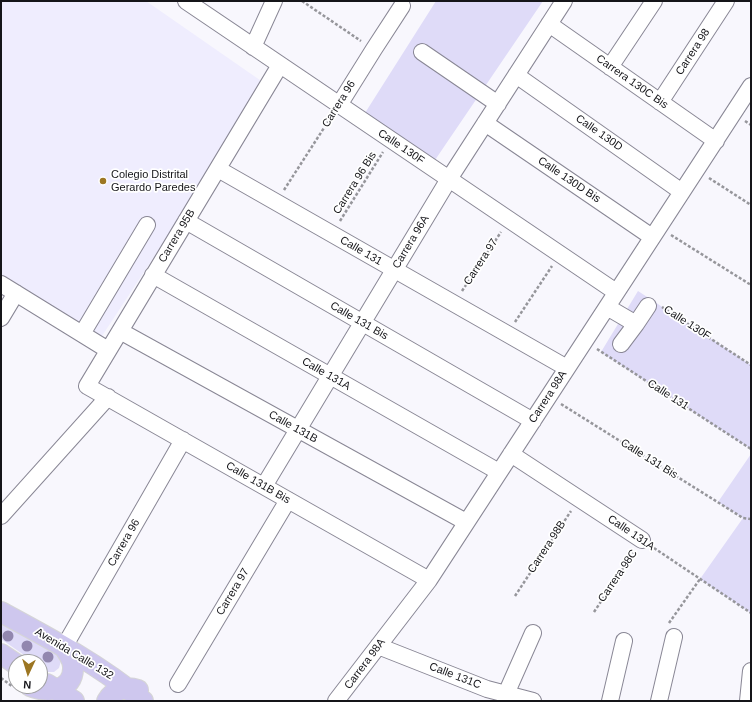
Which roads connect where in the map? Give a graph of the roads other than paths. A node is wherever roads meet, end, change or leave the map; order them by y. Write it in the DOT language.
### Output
graph roads {
  1 [pos="186,1"];
  2 [pos="274,1"];
  3 [pos="564,1"];
  4 [pos="654,1"];
  5 [pos="726,1"];
  6 [pos="402,6"];
  7 [pos="549,24"];
  8 [pos="253,47"];
  9 [pos="422,52"];
  10 [pos="280,65"];
  11 [pos="610,67"];
  12 [pos="516,75"];
  13 [pos="751,86"];
  14 [pos="660,102"];
  15 [pos="498,104"];
  16 [pos="339,105"];
  17 [pos="485,124"];
  18 [pos="716,141"];
  19 [pos="218,169"];
  20 [pos="449,179"];
  21 [pos="682,192"];
  22 [pos="186,221"];
  23 [pos="147,225"];
  24 [pos="656,232"];
  25 [pos="394,270"];
  26 [pos="153,275"];
  27 [pos="1,284"];
  28 [pos="616,292"];
  29 [pos="16,293"];
  30 [pos="653,305"];
  31 [pos="607,307"];
  32 [pos="1,318"];
  33 [pos="362,323"];
  34 [pos="636,324"];
  35 [pos="120,331"];
  36 [pos="82,334"];
  37 [pos="621,344"];
  38 [pos="108,350"];
  39 [pos="567,368"];
  40 [pos="330,376"];
  41 [pos="87,386"];
  42 [pos="108,397"];
  43 [pos="532,421"];
  44 [pos="298,429"];
  45 [pos="183,440"];
  46 [pos="511,454"];
  47 [pos="499,472"];
  48 [pos="264,486"];
  49 [pos="288,500"];
  50 [pos="1,516"];
  51 [pos="466,522"];
  52 [pos="642,540"];
  53 [pos="428,580"];
  54 [pos="1,612"];
  55 [pos="670,632"];
  56 [pos="534,633"];
  57 [pos="624,641"];
  58 [pos="64,646"];
  59 [pos="378,646"];
  60 [pos="751,671"];
  61 [pos="178,684"];
  62 [pos="48,685"];
  63 [pos="127,688"];
  64 [pos="506,694"];
  65 [pos="482,695"];
  66 [pos="74,701"];
  67 [pos="107,701"];
  68 [pos="144,701"];
  69 [pos="157,701"];
  70 [pos="336,701"];
  71 [pos="533,701"];
  72 [pos="610,701"];
  73 [pos="659,701"];
  74 [pos="748,701"];
  1 -- 8 [label="street, Calle 130F"];
  2 -- 8 [label="street"];
  3 -- 7 [label="street, Carrera 96A"];
  4 -- 11 [label="street"];
  5 -- 14 [label="street, Carrera 98"];
  6 -- 16 [label="street, Carrera 96"];
  7 -- 11 [label="street, Carrera 130C Bis"];
  7 -- 12 [label="street, Carrera 96A"];
  8 -- 10 [label="street, Calle 130F"];
  9 -- 15 [label="street"];
  10 -- 16 [label="street, Calle 130F"];
  10 -- 19 [label="street, Carrera 95B"];
  11 -- 14 [label="street, Carrera 130C Bis"];
  12 -- 15 [label="street, Carrera 96A"];
  12 -- 21 [label="street, Calle 130D"];
  13 -- 18 [label="street, Carrera 98A"];
  14 -- 18 [label="street, Carrera 130C Bis"];
  15 -- 17 [label="street, Carrera 96A"];
  16 -- 20 [label="street, Calle 130F"];
  17 -- 20 [label="street, Carrera 96A"];
  17 -- 24 [label="street, Calle 130D Bis"];
  18 -- 21 [label="street, Carrera 98A"];
  19 -- 22 [label="street, Carrera 95B"];
  19 -- 25 [label="street, Calle 131"];
  20 -- 25 [label="street, Carrera 96A"];
  20 -- 28 [label="street, Calle 130F"];
  21 -- 24 [label="street, Carrera 98A"];
  22 -- 26 [label="street, Carrera 95B"];
  22 -- 33 [label="street, Calle 131 Bis"];
  23 -- 36 [label="street"];
  24 -- 28 [label="street, Carrera 98A"];
  25 -- 33 [label="street, Carrera 96A"];
  25 -- 39 [label="street, Calle 131"];
  26 -- 35 [label="street, Carrera 95B"];
  26 -- 40 [label="street, Calle 131A"];
  27 -- 29 [label="street"];
  28 -- 31 [label="street, Carrera 98A"];
  29 -- 32 [label="street"];
  29 -- 36 [label="street"];
  30 -- 34 [label="street"];
  31 -- 34 [label="street"];
  31 -- 39 [label="street, Carrera 98A"];
  33 -- 40 [label="street, Carrera 96A"];
  33 -- 43 [label="street, Calle 131 Bis"];
  34 -- 37 [label="street"];
  35 -- 38 [label="street, Carrera 95B"];
  35 -- 44 [label="street, Calle 131B"];
  36 -- 38 [label="street"];
  38 -- 41 [label="street, Carrera 95B"];
  39 -- 43 [label="street, Carrera 98A"];
  40 -- 44 [label="street, Carrera 96A"];
  40 -- 47 [label="street, Calle 131A"];
  41 -- 42 [label="street, Calle 131B Bis"];
  42 -- 45 [label="street, Calle 131B Bis"];
  42 -- 50 [label="street"];
  43 -- 46 [label="street, Carrera 98A"];
  44 -- 48 [label="street, Carrera 96A"];
  44 -- 51 [label="street, Calle 131B"];
  45 -- 48 [label="street, Calle 131B Bis"];
  45 -- 58 [label="street, Carrera 96"];
  46 -- 47 [label="street, Carrera 98A"];
  46 -- 52 [label="street, Calle 131A"];
  47 -- 51 [label="street, Carrera 98A"];
  48 -- 49 [label="street, Calle 131B Bis"];
  49 -- 53 [label="street, Calle 131B Bis"];
  49 -- 61 [label="street, Carrera 97"];
  51 -- 53 [label="street, Carrera 98A"];
  53 -- 59 [label="street, Carrera 98A"];
  54 -- 58 [label="main road, Avenida Calle 132"];
  55 -- 73 [label="street"];
  56 -- 64 [label="street"];
  57 -- 72 [label="street"];
  58 -- 62 [label="main road"];
  58 -- 63 [label="main road, Avenida Calle 132"];
  59 -- 65 [label="street, Calle 131C"];
  59 -- 70 [label="street, Carrera 98A"];
  60 -- 74 [label="street"];
  62 -- 66 [label="main road"];
  63 -- 67 [label="main road"];
  63 -- 68 [label="main road, Avenida Calle 132"];
  63 -- 69 [label="main road"];
  64 -- 65 [label="street, Calle 131C"];
  64 -- 71 [label="street, Calle 131C"];
}
